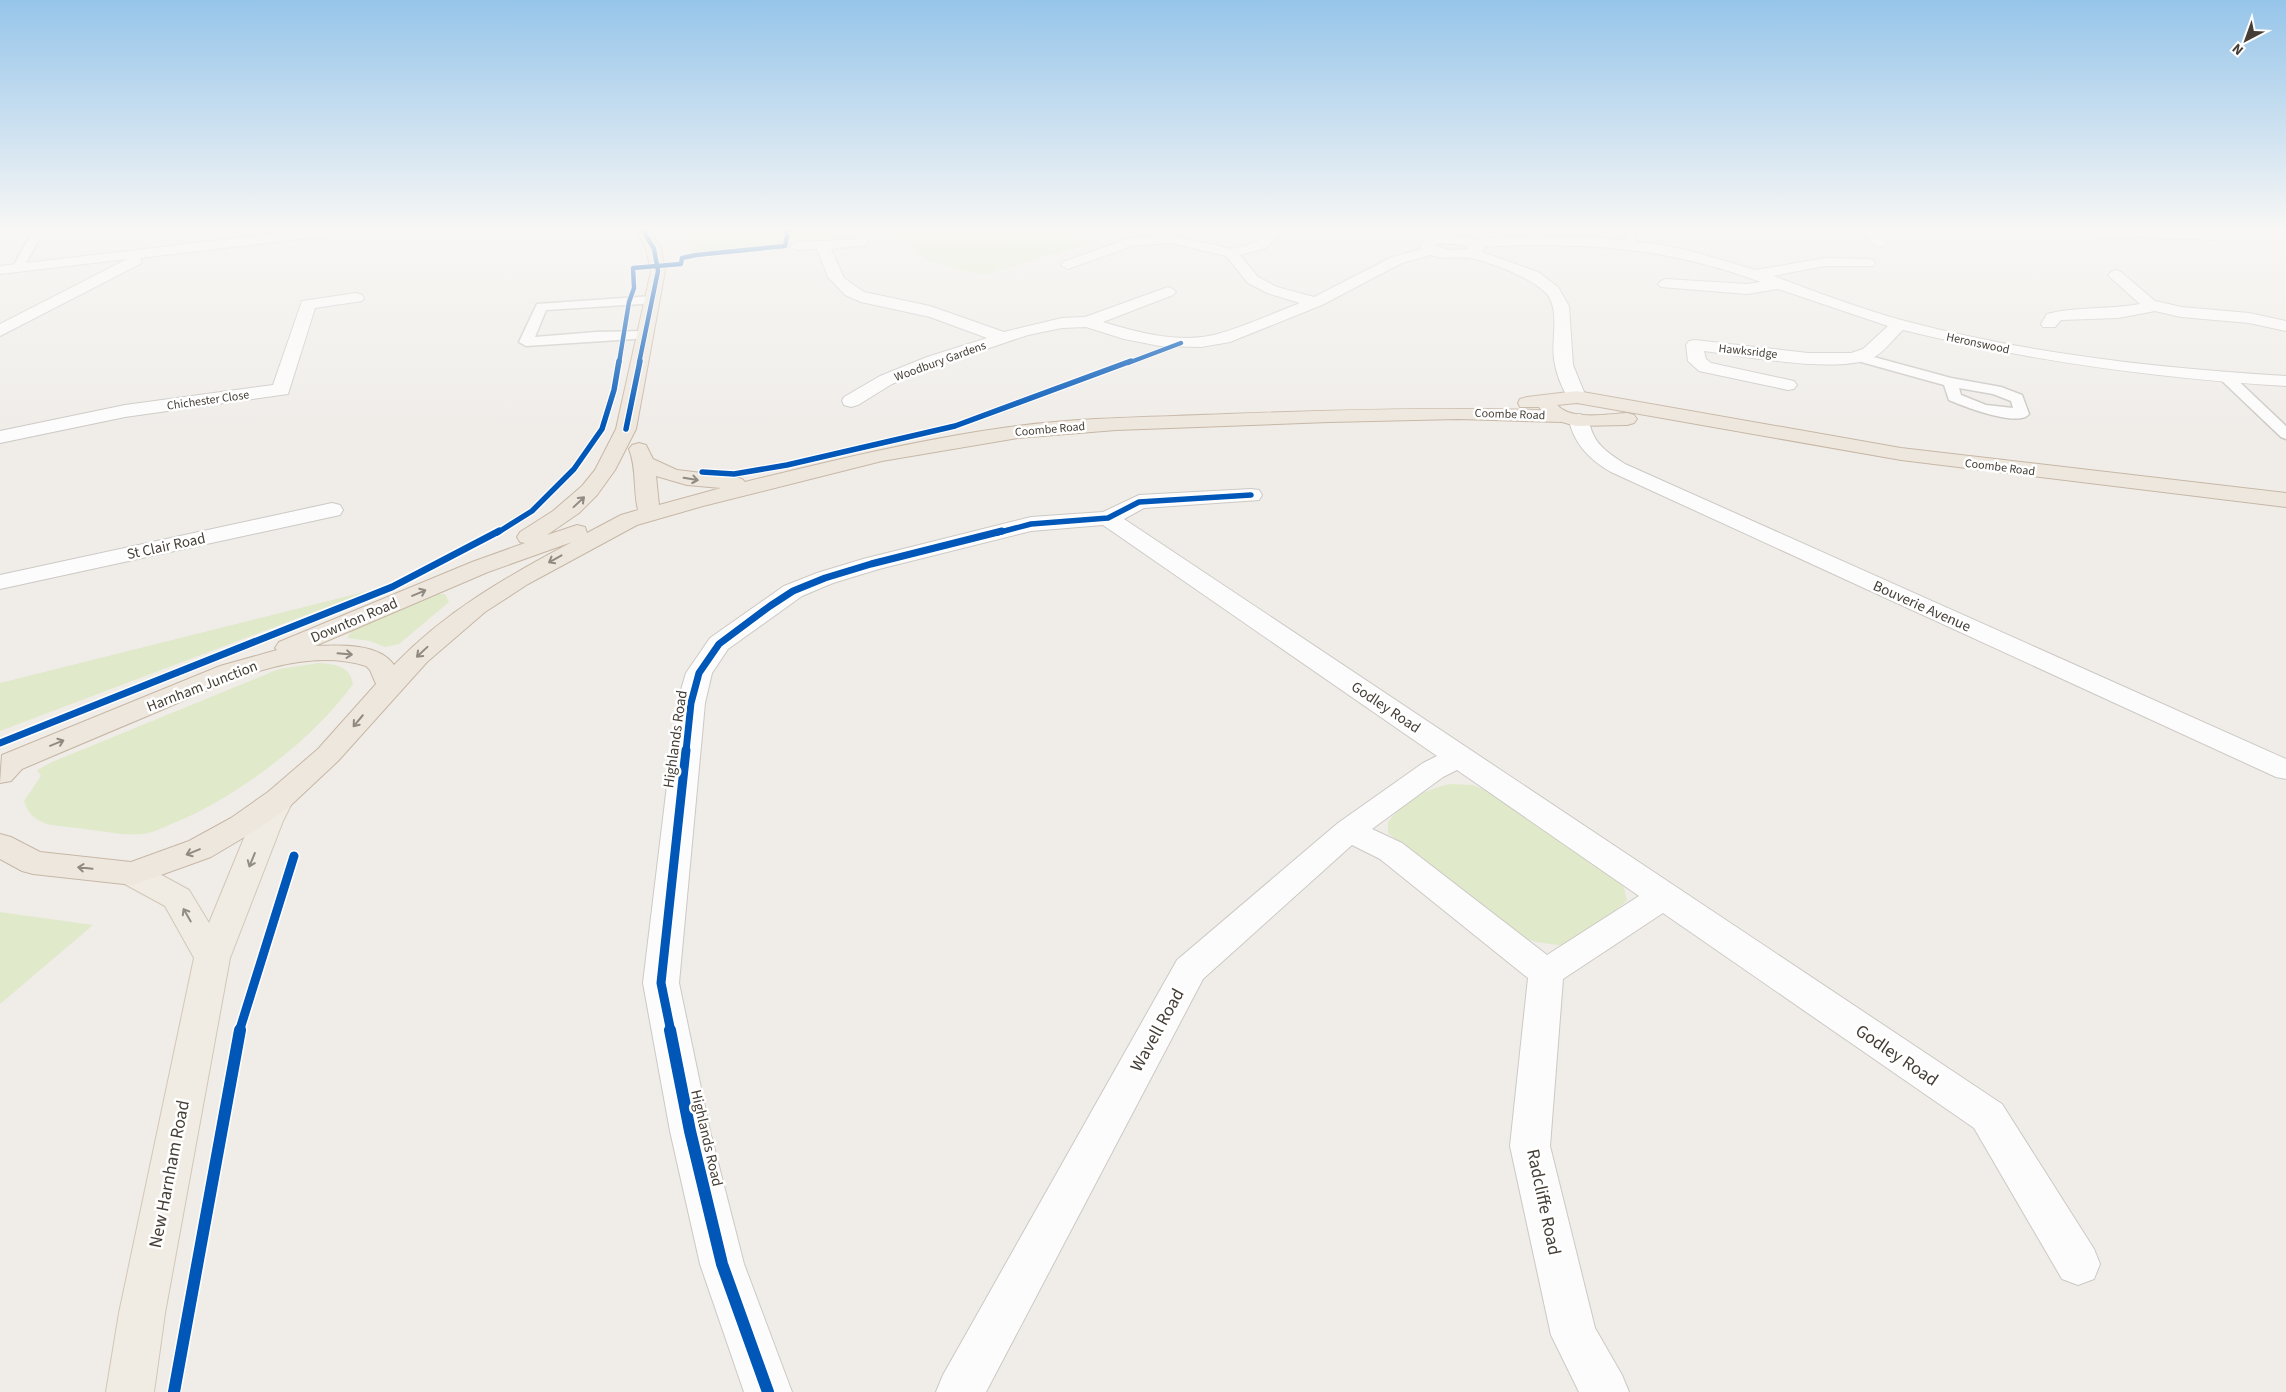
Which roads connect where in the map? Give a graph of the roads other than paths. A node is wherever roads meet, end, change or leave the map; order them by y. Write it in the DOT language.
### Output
graph roads {
  1 [pos="70,295"];
  2 [pos="654,295"];
  3 [pos="864,295"];
  4 [pos="1160,295"];
  5 [pos="1290,295"];
  6 [pos="1330,295"];
  7 [pos="1555,295"];
  8 [pos="1812,295"];
  9 [pos="2138,295"];
  10 [pos="356,298"];
  11 [pos="653,300"];
  12 [pos="1316,302"];
  13 [pos="603,303"];
  14 [pos="582,304"];
  15 [pos="562,306"];
  16 [pos="2155,306"];
  17 [pos="2282,319"];
  18 [pos="1088,322"];
  19 [pos="2049,324"];
  20 [pos="1900,325"];
  21 [pos="555,330"];
  22 [pos="0,331"];
  23 [pos="645,335"];
  24 [pos="596,336"];
  25 [pos="574,337"];
  26 [pos="1004,338"];
  27 [pos="1859,357"];
  28 [pos="2226,377"];
  29 [pos="2286,381"];
  30 [pos="1950,382"];
  31 [pos="1788,386"];
  32 [pos="851,401"];
  33 [pos="1579,409"];
  34 [pos="626,429"];
  35 [pos="2286,434"];
  36 [pos="0,437"];
  37 [pos="645,463"];
  38 [pos="758,484"];
  39 [pos="1251,495"];
  40 [pos="2286,500"];
  41 [pos="332,510"];
  42 [pos="640,517"];
  43 [pos="1108,518"];
  44 [pos="480,567"];
  45 [pos="0,582"];
  46 [pos="229,672"];
  47 [pos="390,685"];
  48 [pos="1459,756"];
  49 [pos="4,767"];
  50 [pos="2286,770"];
  51 [pos="279,799"];
  52 [pos="1349,830"];
  53 [pos="0,845"];
  54 [pos="0,863"];
  55 [pos="33,863"];
  56 [pos="133,874"];
  57 [pos="1663,896"];
  58 [pos="212,958"];
  59 [pos="1546,973"];
  60 [pos="2078,1264"];
  61 [pos="130,1392"];
  62 [pos="768,1392"];
  63 [pos="960,1392"];
  64 [pos="1605,1392"];
  1 -- 22 [label="street"];
  2 -- 11 [label="highway, Downton Road"];
  3 -- 26 [label="street, Woodbury Gardens"];
  4 -- 18 [label="street, Woodbury Gardens"];
  5 -- 12 [label="street"];
  6 -- 12 [label="street, Woodbury Gardens"];
  7 -- 33 [label="street, Bouverie Avenue"];
  8 -- 20 [label="street, Heronswood"];
  9 -- 16 [label="street"];
  10 -- 36 [label="street, Chichester Close"];
  11 -- 13 [label="lane"];
  11 -- 23 [label="highway, Downton Road"];
  12 -- 18 [label="street, Woodbury Gardens"];
  13 -- 14 [label="lane"];
  13 -- 24 [label="lane"];
  14 -- 15 [label="lane"];
  14 -- 25 [label="lane"];
  15 -- 21 [label="lane"];
  15 -- 21 [label="lane"];
  16 -- 17 [label="street"];
  16 -- 19 [label="street"];
  18 -- 26 [label="street, Woodbury Gardens"];
  20 -- 27 [label="street"];
  20 -- 28 [label="street, Heronswood"];
  21 -- 25 [label="lane"];
  23 -- 24 [label="lane"];
  23 -- 34 [label="highway, Downton Road"];
  24 -- 25 [label="lane"];
  26 -- 32 [label="street, Woodbury Gardens"];
  27 -- 30 [label="lane"];
  27 -- 31 [label="street, Hawksridge"];
  28 -- 29 [label="street, Heronswood"];
  28 -- 35 [label="lane"];
  33 -- 38 [label="highway, Coombe Road"];
  33 -- 40 [label="highway, Coombe Road"];
  33 -- 50 [label="street, Bouverie Avenue"];
  34 -- 37 [label="highway"];
  44 -- 34 [label="highway, Downton Road, one-way"];
  37 -- 38 [label="highway, one-way"];
  37 -- 42 [label="highway"];
  38 -- 42 [label="highway, Coombe Road"];
  39 -- 43 [label="street, Highlands Road"];
  41 -- 45 [label="street, St Clair Road"];
  42 -- 44 [label="highway, Downton Road"];
  42 -- 47 [label="highway, one-way"];
  43 -- 48 [label="street, Godley Road"];
  43 -- 62 [label="street, Highlands Road"];
  46 -- 44 [label="highway, Downton Road, one-way"];
  46 -- 47 [label="highway, Harnham Junction, one-way"];
  49 -- 46 [label="highway, Harnham Junction, one-way"];
  47 -- 51 [label="highway, one-way"];
  48 -- 52 [label="street, Wavell Road"];
  48 -- 57 [label="street, Godley Road"];
  51 -- 56 [label="highway, one-way"];
  51 -- 58 [label="main road, New Harnham Road, one-way"];
  52 -- 59 [label="street"];
  52 -- 63 [label="street, Wavell Road"];
  53 -- 55 [label="highway"];
  54 -- 55 [label="highway"];
  56 -- 55 [label="highway, one-way"];
  58 -- 56 [label="main road, one-way"];
  57 -- 59 [label="street"];
  57 -- 60 [label="street, Godley Road"];
  58 -- 61 [label="main road, New Harnham Road"];
  59 -- 64 [label="street, Radcliffe Road"];
}
